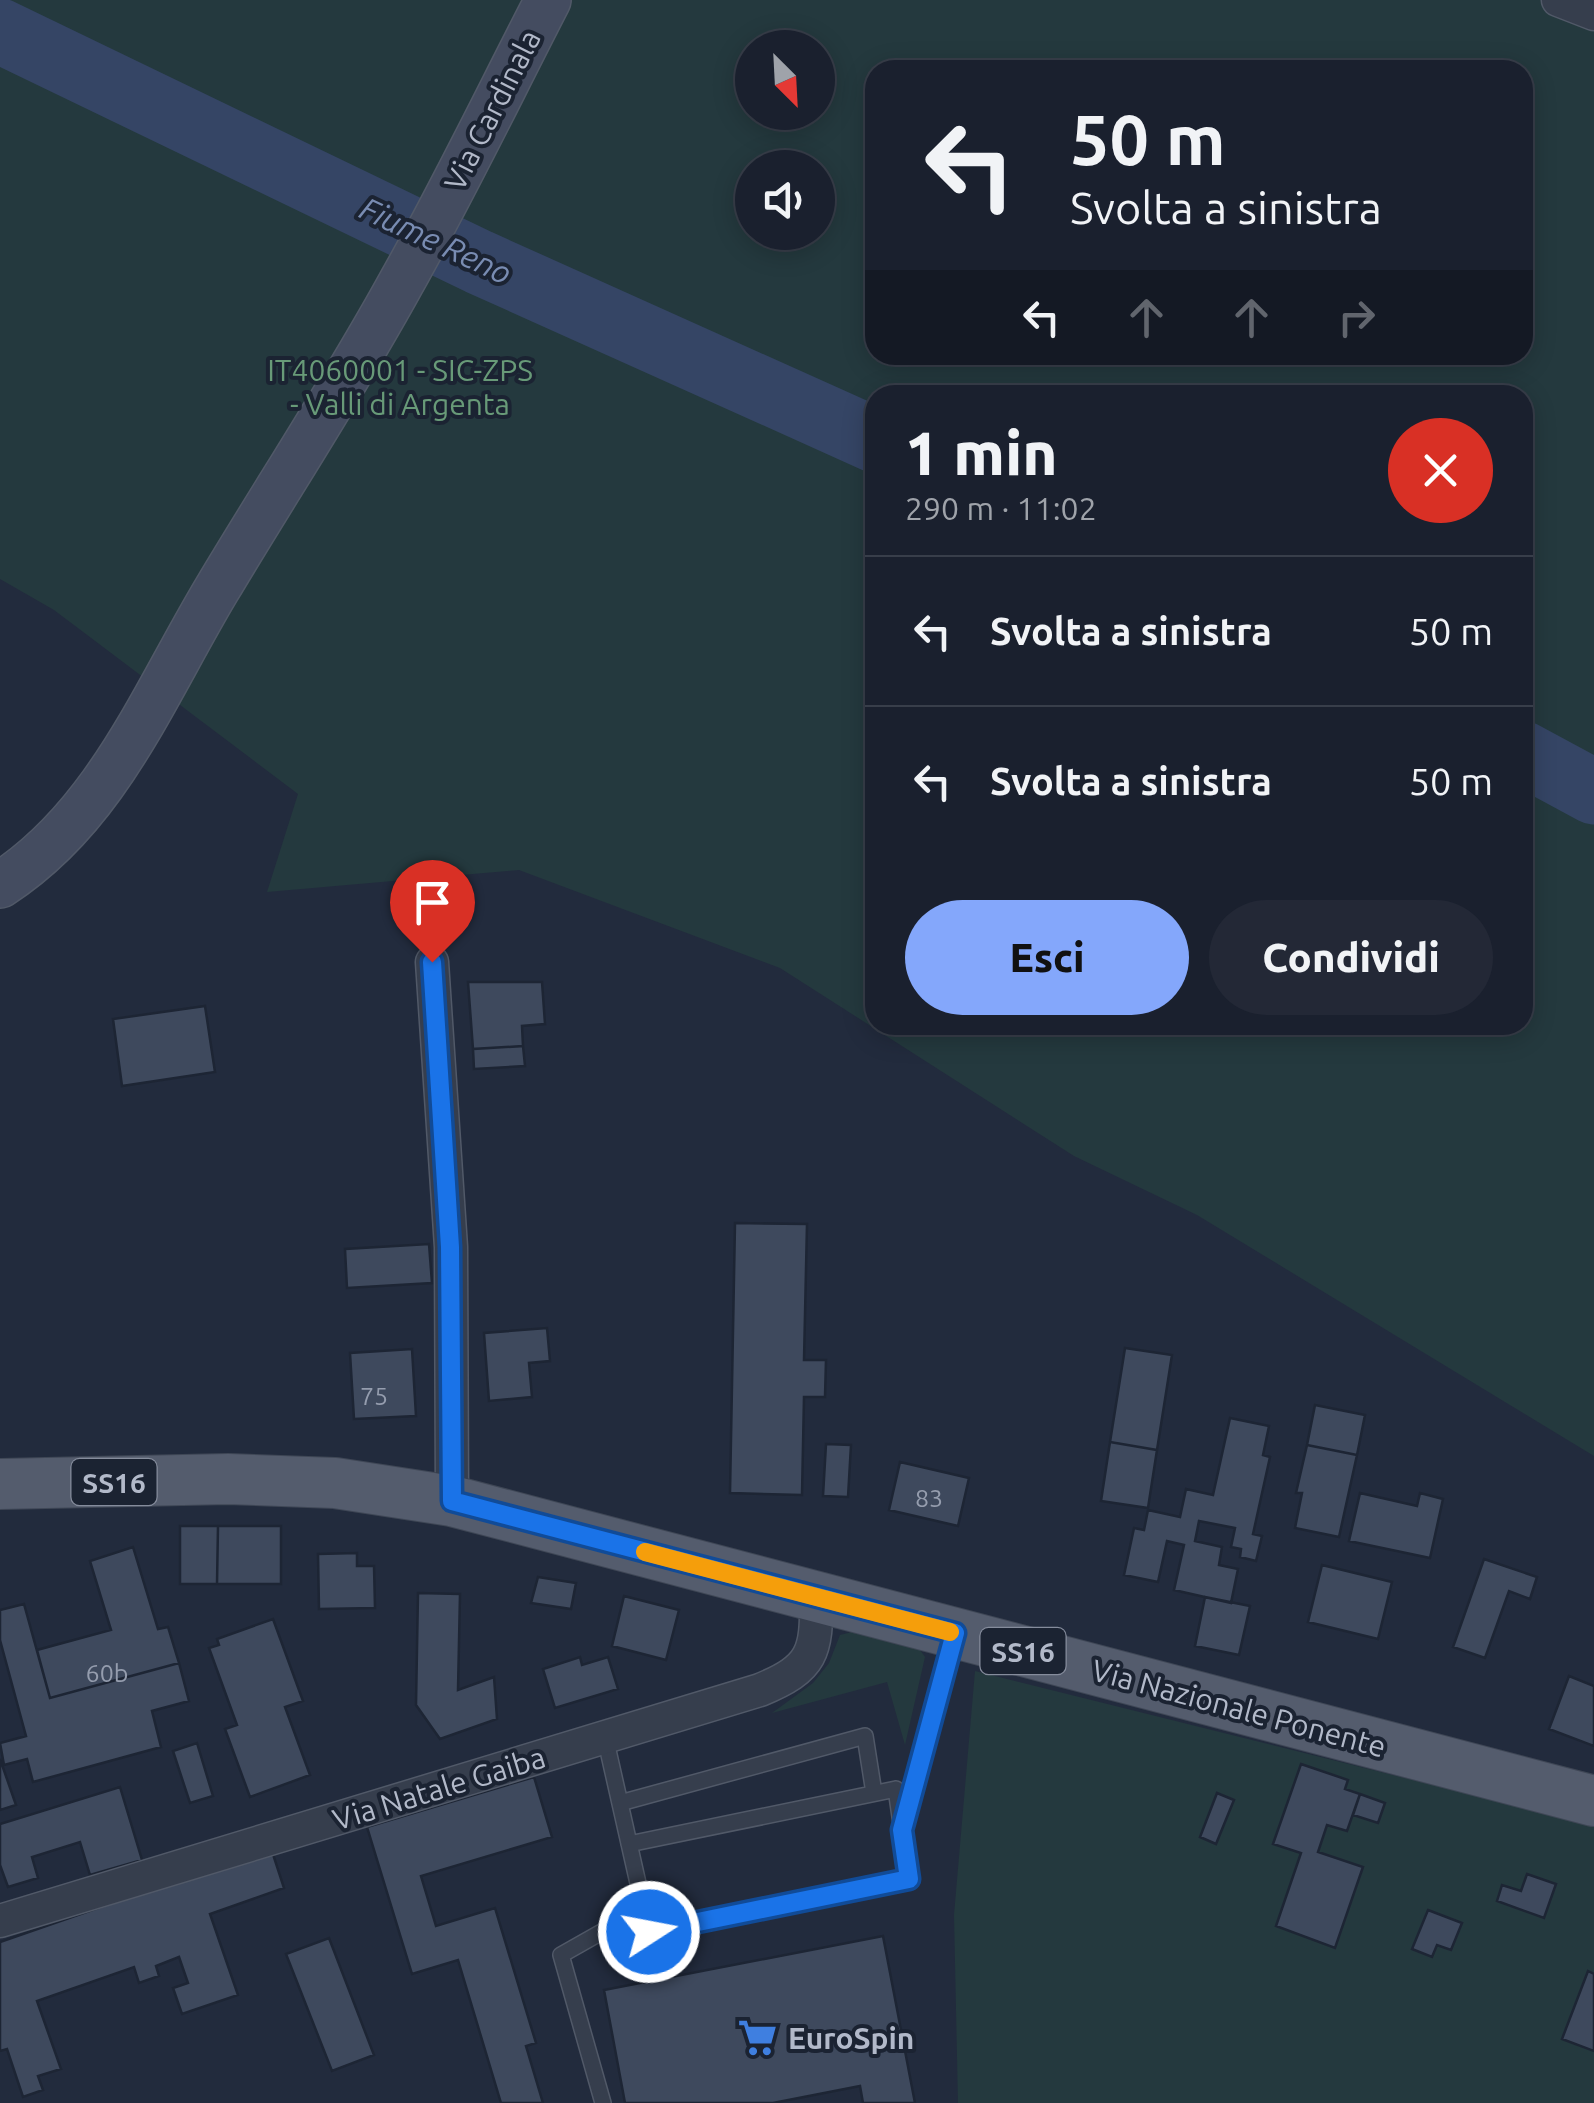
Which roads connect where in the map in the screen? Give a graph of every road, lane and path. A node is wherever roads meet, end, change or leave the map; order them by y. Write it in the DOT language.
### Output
graph roads {
  1 [pos="548,0"];
  2 [pos="1558,0"];
  3 [pos="1594,14"];
  4 [pos="0,885"];
  5 [pos="432,962"];
  6 [pos="0,1484"];
  7 [pos="452,1501"];
  8 [pos="816,1597"];
  9 [pos="955,1633"];
  10 [pos="606,1737"];
  11 [pos="874,1793"];
  12 [pos="1594,1800"];
  13 [pos="620,1802"];
  14 [pos="902,1830"];
  15 [pos="630,1844"];
  16 [pos="644,1908"];
  17 [pos="0,1921"];
  18 [pos="602,2103"];
  1 -- 4 [label="main road, Via Cardinala"];
  2 -- 3 [label="street"];
  5 -- 7 [label="street"];
  6 -- 7 [label="main road, Via Nazionale Ponente / SS16"];
  7 -- 8 [label="main road, Via Nazionale Ponente / SS16"];
  8 -- 9 [label="main road, Via Nazionale Ponente / SS16"];
  8 -- 10 [label="street, Via Natale Gaiba"];
  9 -- 12 [label="main road, Via Nazionale Ponente / SS16"];
  9 -- 14 [label="lane"];
  10 -- 13 [label="lane"];
  10 -- 17 [label="street, Via Natale Gaiba"];
  11 -- 13 [label="lane"];
  11 -- 14 [label="lane"];
  11 -- 15 [label="lane"];
  13 -- 15 [label="lane"];
  14 -- 16 [label="lane"];
  15 -- 16 [label="lane"];
  16 -- 18 [label="lane"];
}
